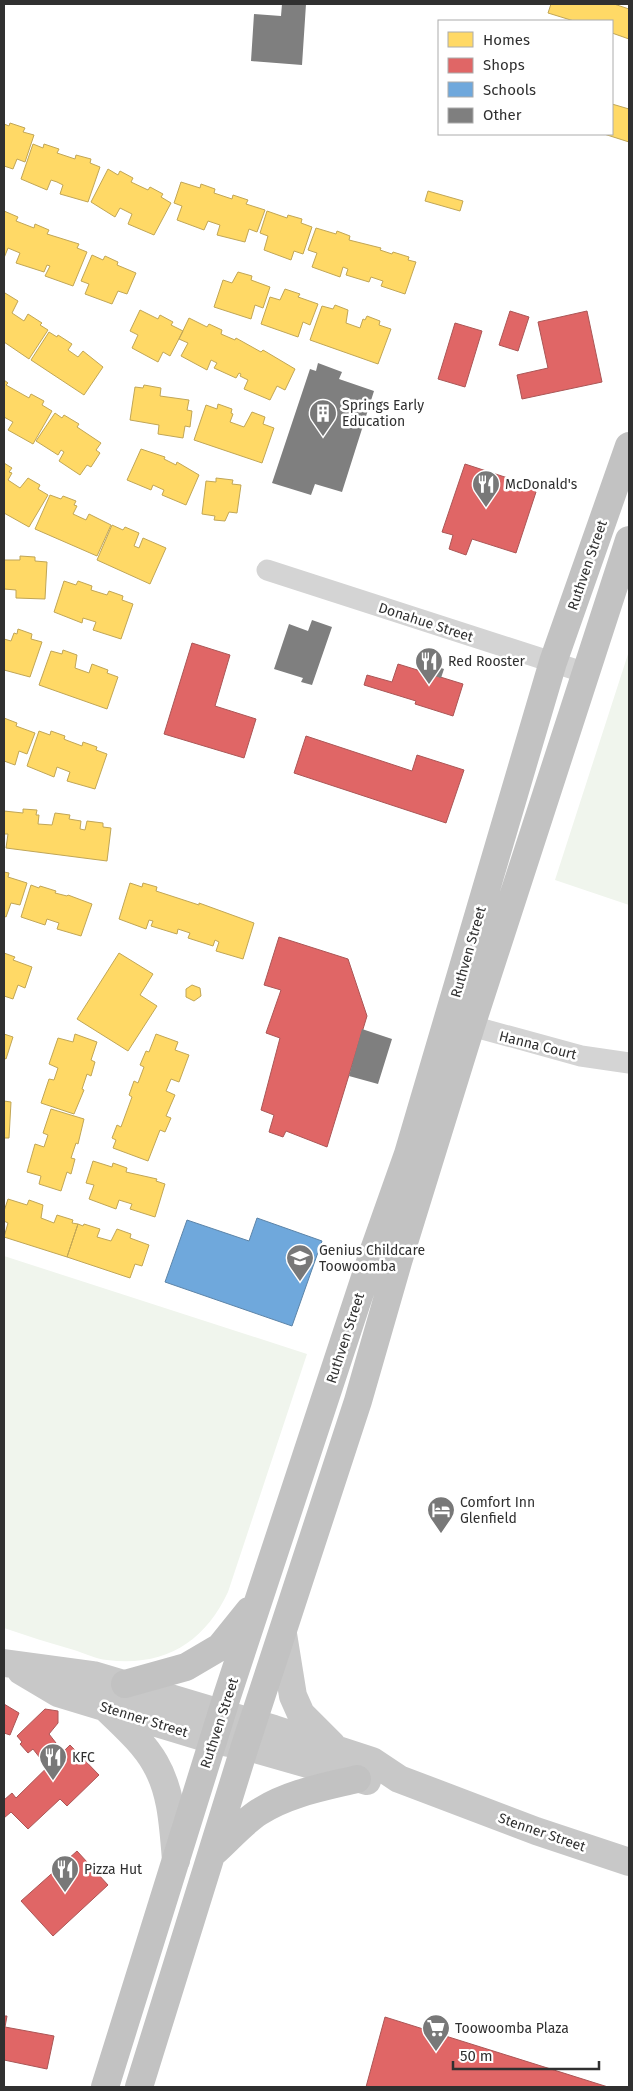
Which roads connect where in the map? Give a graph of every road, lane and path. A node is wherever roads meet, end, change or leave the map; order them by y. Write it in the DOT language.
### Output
graph roads {
  1 [pos="629,446"];
  2 [pos="629,540"];
  3 [pos="267,570"];
  4 [pos="553,662"];
  5 [pos="586,673"];
  6 [pos="460,1023"];
  7 [pos="629,1063"];
  8 [pos="258,1601"];
  9 [pos="283,1634"];
  10 [pos="7,1664"];
  11 [pos="125,1684"];
  12 [pos="105,1707"];
  13 [pos="222,1713"];
  14 [pos="249,1734"];
  15 [pos="213,1740"];
  16 [pos="337,1750"];
  17 [pos="357,1779"];
  18 [pos="399,1779"];
  19 [pos="212,1854"];
  20 [pos="176,1860"];
  21 [pos="629,1862"];
  22 [pos="105,2087"];
  23 [pos="139,2087"];
  1 -- 4 [label="highway, Ruthven Street"];
  2 -- 5 [label="highway, Ruthven Street"];
  3 -- 4 [label="street, Donahue Street"];
  4 -- 5 [label="street, Donahue Street"];
  4 -- 6 [label="highway, Ruthven Street"];
  5 -- 6 [label="highway, Ruthven Street"];
  6 -- 7 [label="street, Hanna Court"];
  6 -- 8 [label="highway, Ruthven Street"];
  6 -- 9 [label="highway, Ruthven Street"];
  8 -- 11 [label="highway"];
  8 -- 13 [label="highway, Ruthven Street"];
  9 -- 14 [label="highway, Ruthven Street"];
  9 -- 16 [label="main road"];
  10 -- 11 [label="main road, Stenner Street"];
  10 -- 12 [label="main road, Stenner Street"];
  11 -- 13 [label="main road, Stenner Street"];
  12 -- 15 [label="main road, Stenner Street"];
  12 -- 20 [label="main road"];
  13 -- 14 [label="main road, Stenner Street"];
  13 -- 15 [label="highway, Ruthven Street"];
  14 -- 15 [label="main road, Stenner Street"];
  14 -- 16 [label="main road, Stenner Street"];
  14 -- 17 [label="main road, Stenner Street"];
  14 -- 19 [label="highway, Ruthven Street"];
  15 -- 20 [label="highway, Ruthven Street"];
  16 -- 18 [label="main road, Stenner Street"];
  17 -- 18 [label="main road, Stenner Street"];
  17 -- 19 [label="highway"];
  18 -- 21 [label="main road, Stenner Street"];
  19 -- 23 [label="highway, Ruthven Street"];
  20 -- 22 [label="highway, Ruthven Street"];
}
